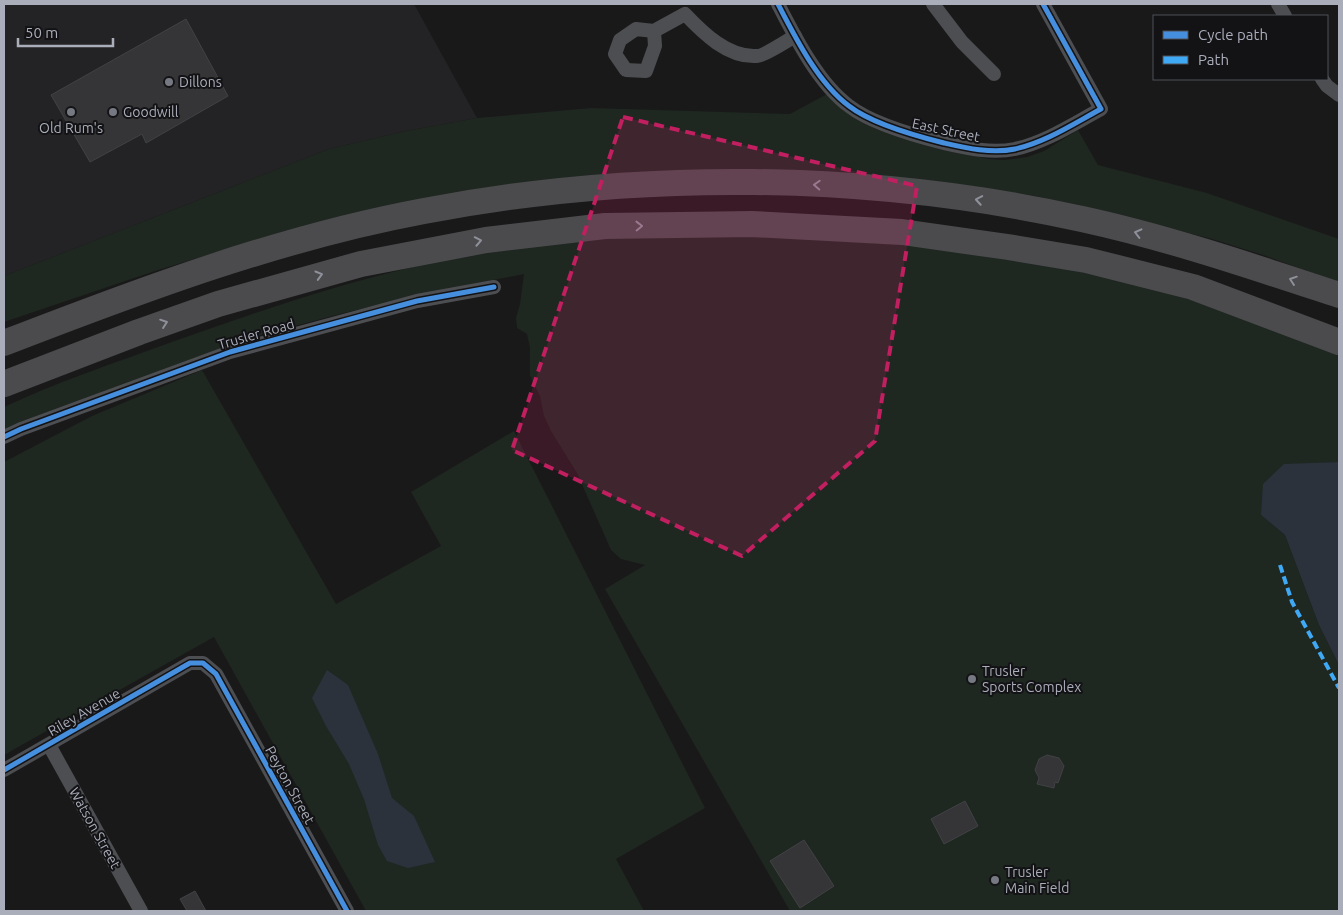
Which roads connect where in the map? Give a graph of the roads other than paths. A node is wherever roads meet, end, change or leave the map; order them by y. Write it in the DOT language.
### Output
graph roads {
  1 [pos="778,4"];
  2 [pos="933,4"];
  3 [pos="1043,4"];
  4 [pos="1278,4"];
  5 [pos="1284,15"];
  6 [pos="654,31"];
  7 [pos="795,36"];
  8 [pos="994,74"];
  9 [pos="1323,80"];
  10 [pos="1339,95"];
  11 [pos="494,287"];
  12 [pos="1339,296"];
  13 [pos="115,300"];
  14 [pos="4,332"];
  15 [pos="139,332"];
  16 [pos="1339,342"];
  17 [pos="4,343"];
  18 [pos="4,384"];
  19 [pos="4,396"];
  20 [pos="4,438"];
  21 [pos="212,671"];
  22 [pos="49,745"];
  23 [pos="4,770"];
  24 [pos="141,911"];
  25 [pos="347,911"];
  1 -- 7 [label="street, East Street"];
  2 -- 8 [label="street"];
  3 -- 7 [label="street, East Street"];
  4 -- 5 [label="street"];
  6 -- 7 [label="street"];
  9 -- 10 [label="street"];
  11 -- 20 [label="street, Trusler Road"];
  12 -- 13 [label="highway, one-way"];
  13 -- 14 [label="highway"];
  13 -- 17 [label="highway"];
  15 -- 16 [label="highway, one-way"];
  15 -- 18 [label="highway"];
  15 -- 19 [label="highway"];
  21 -- 22 [label="street, Riley Avenue"];
  21 -- 25 [label="street, Peyton Street"];
  22 -- 23 [label="street, Riley Avenue"];
  22 -- 24 [label="street, Watson Street"];
}
